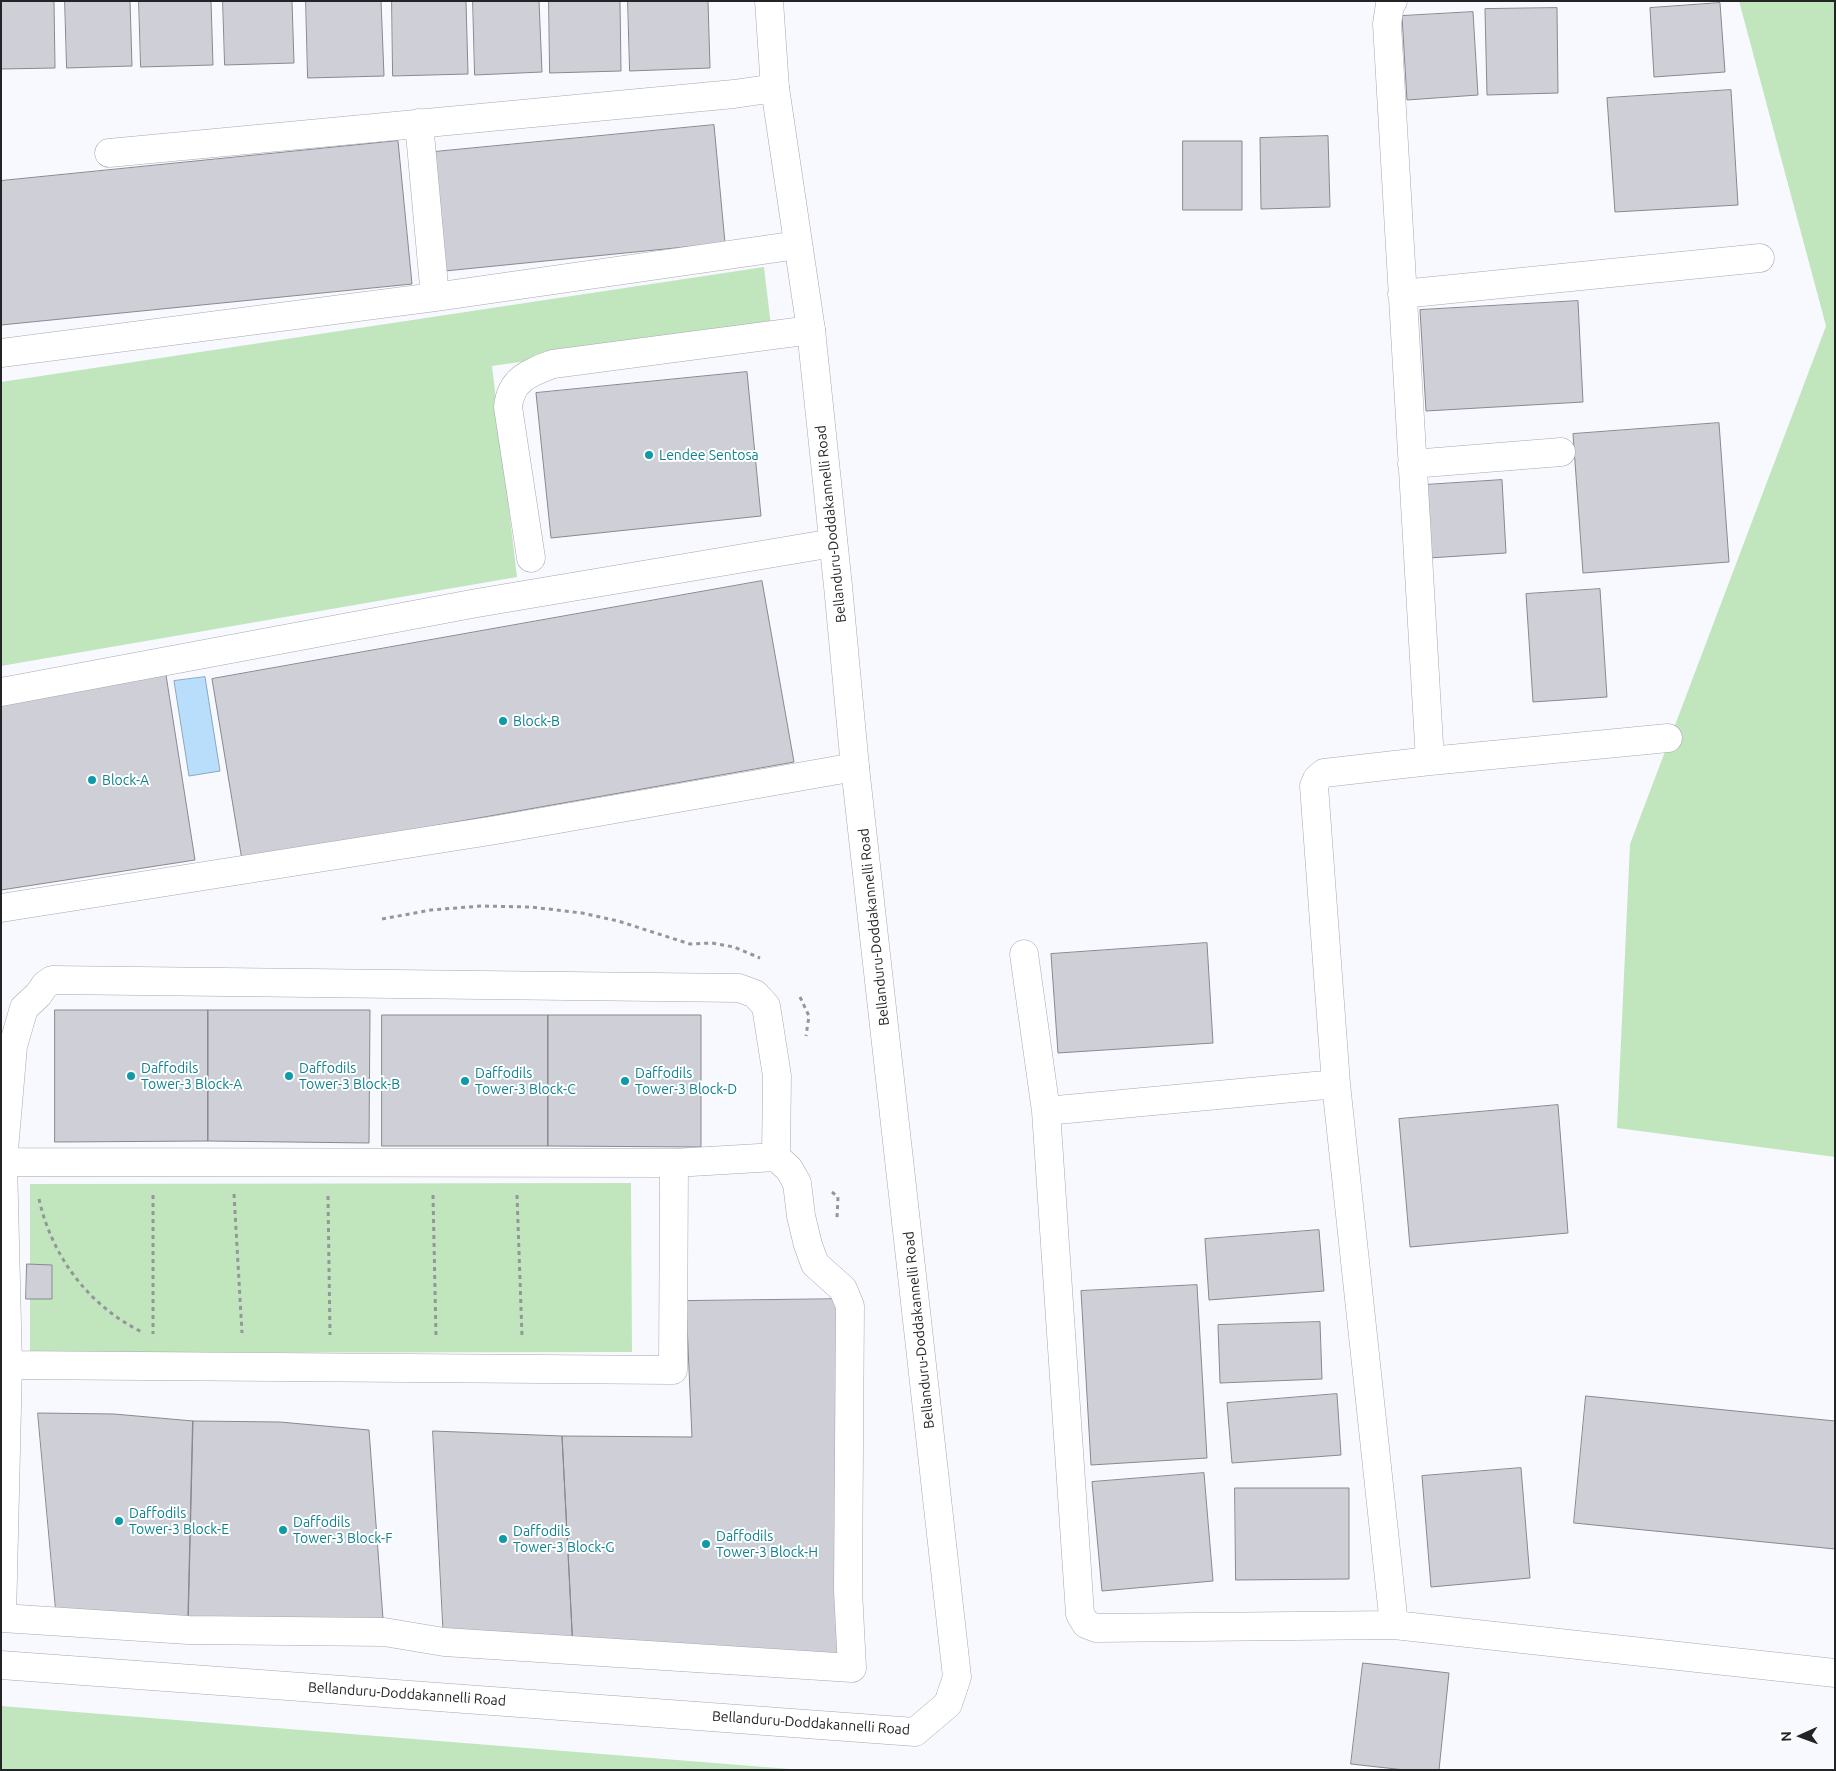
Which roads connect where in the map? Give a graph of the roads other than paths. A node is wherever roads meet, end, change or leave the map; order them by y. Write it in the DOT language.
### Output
graph roads {
  1 [pos="769,1"];
  2 [pos="1393,1"];
  3 [pos="775,88"];
  4 [pos="419,123"];
  5 [pos="109,154"];
  6 [pos="798,245"];
  7 [pos="1760,258"];
  8 [pos="1402,294"];
  9 [pos="435,297"];
  10 [pos="811,330"];
  11 [pos="1,353"];
  12 [pos="1561,452"];
  13 [pos="1412,464"];
  14 [pos="833,542"];
  15 [pos="531,558"];
  16 [pos="477,603"];
  17 [pos="455,624"];
  18 [pos="1,692"];
  19 [pos="1668,738"];
  20 [pos="1430,761"];
  21 [pos="855,767"];
  22 [pos="468,823"];
  23 [pos="496,830"];
  24 [pos="1,908"];
  25 [pos="1024,954"];
  26 [pos="1336,1084"];
  27 [pos="1046,1111"];
  28 [pos="776,1157"];
  29 [pos="3,1162"];
  30 [pos="674,1163"];
  31 [pos="8,1365"];
  32 [pos="1,1618"];
  33 [pos="1394,1625"];
  34 [pos="1,1664"];
  35 [pos="1835,1673"];
  1 -- 3 [label="street, Bellanduru-Doddakannelli Road"];
  2 -- 8 [label="street"];
  3 -- 4 [label="street"];
  3 -- 6 [label="street, Bellanduru-Doddakannelli Road"];
  4 -- 5 [label="street"];
  4 -- 9 [label="street"];
  6 -- 9 [label="street"];
  6 -- 10 [label="street, Bellanduru-Doddakannelli Road"];
  7 -- 8 [label="street"];
  8 -- 13 [label="street"];
  9 -- 11 [label="street"];
  10 -- 14 [label="street, Bellanduru-Doddakannelli Road"];
  10 -- 15 [label="street"];
  12 -- 13 [label="street"];
  13 -- 20 [label="street"];
  14 -- 16 [label="street"];
  14 -- 21 [label="street, Bellanduru-Doddakannelli Road"];
  16 -- 17 [label="street"];
  16 -- 18 [label="street"];
  19 -- 20 [label="street"];
  20 -- 26 [label="street"];
  21 -- 23 [label="street"];
  21 -- 34 [label="street, Bellanduru-Doddakannelli Road"];
  22 -- 23 [label="street"];
  23 -- 24 [label="street"];
  25 -- 27 [label="street"];
  26 -- 27 [label="street"];
  26 -- 33 [label="street"];
  27 -- 33 [label="street"];
  28 -- 29 [label="street"];
  28 -- 30 [label="street"];
  28 -- 32 [label="street"];
  29 -- 30 [label="street"];
  29 -- 31 [label="street"];
  30 -- 31 [label="street"];
  31 -- 32 [label="street"];
  33 -- 35 [label="street"];
}
